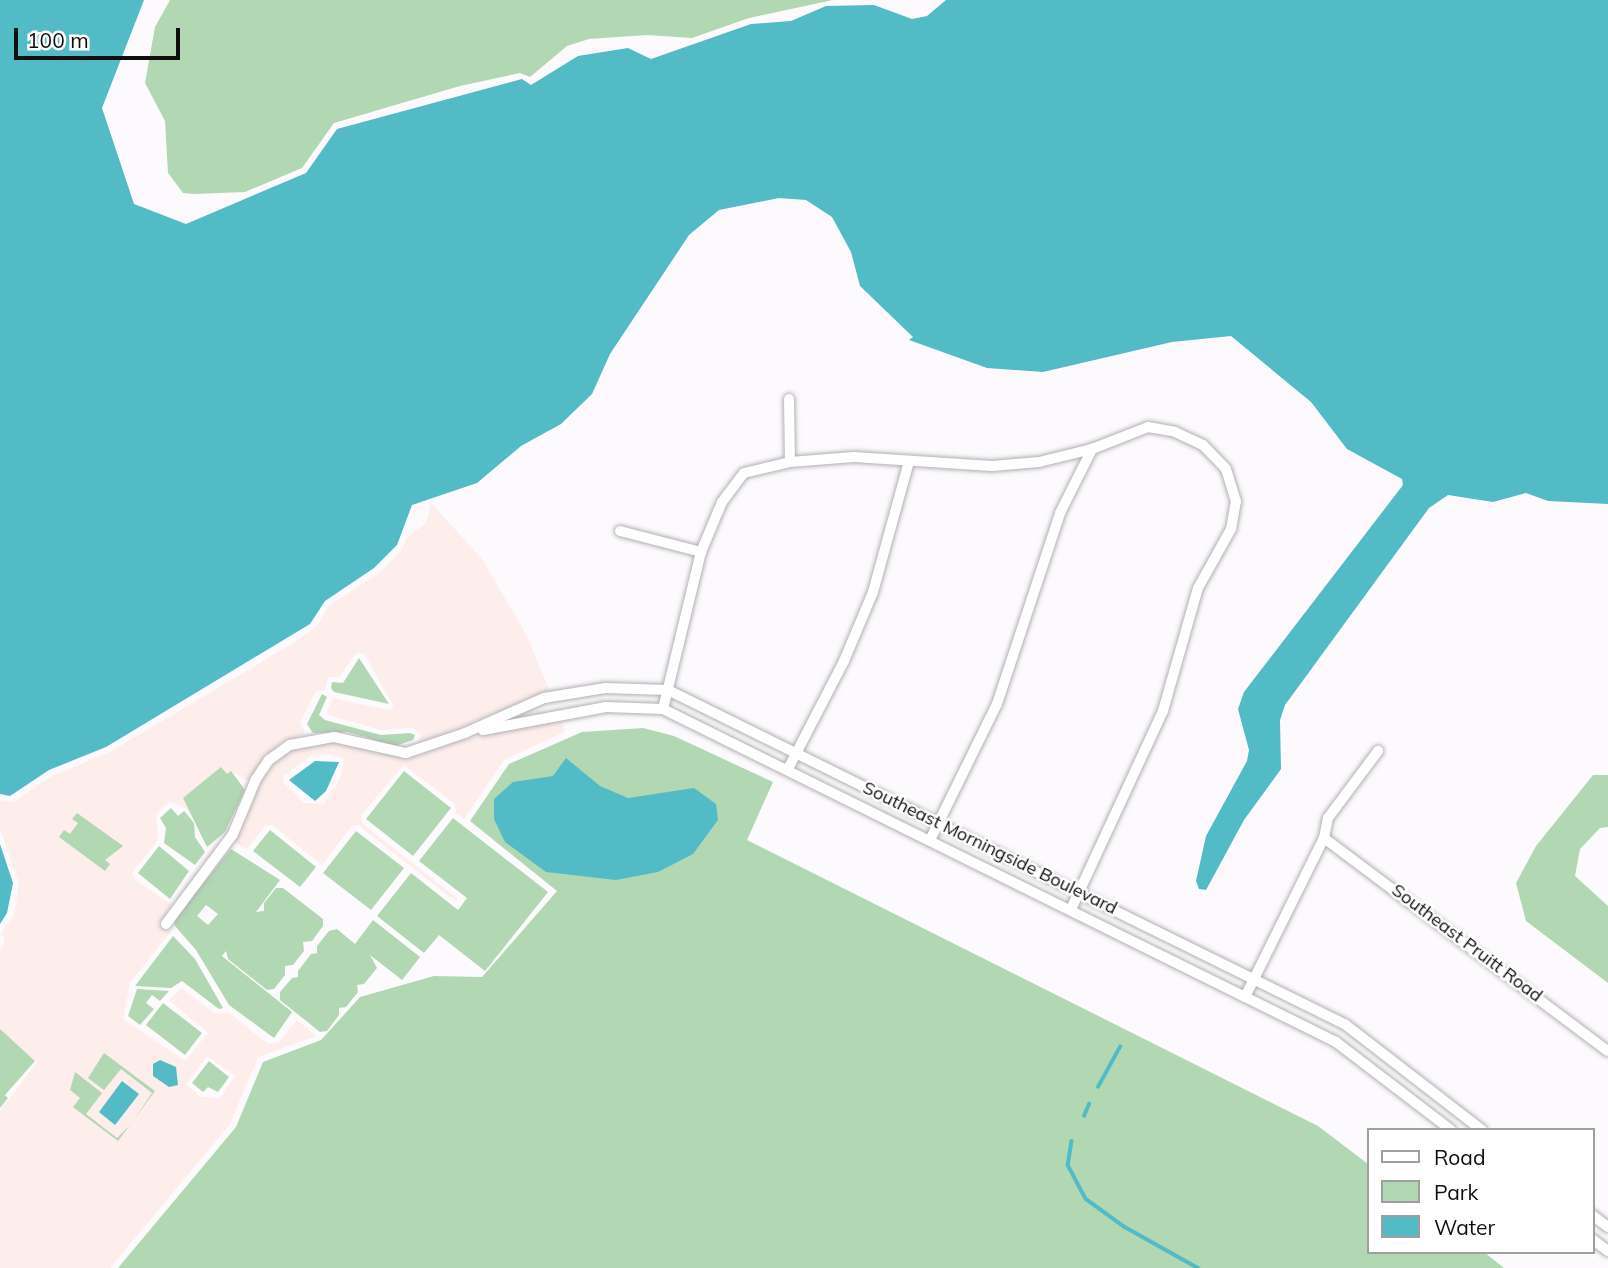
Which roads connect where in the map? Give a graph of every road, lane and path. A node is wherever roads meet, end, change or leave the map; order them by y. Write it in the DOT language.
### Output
graph roads {
  1 [pos="789,399"];
  2 [pos="1092,449"];
  3 [pos="909,461"];
  4 [pos="790,462"];
  5 [pos="620,531"];
  6 [pos="701,552"];
  7 [pos="668,690"];
  8 [pos="663,709"];
  9 [pos="465,733"];
  10 [pos="1378,751"];
  11 [pos="797,752"];
  12 [pos="788,769"];
  13 [pos="938,823"];
  14 [pos="1324,838"];
  15 [pos="930,840"];
  16 [pos="1080,892"];
  17 [pos="1071,909"];
  18 [pos="166,924"];
  19 [pos="1254,980"];
  20 [pos="1245,997"];
  21 [pos="1608,1052"];
  22 [pos="1406,1071"];
  23 [pos="1394,1086"];
  24 [pos="1448,1128"];
  25 [pos="1479,1128"];
  1 -- 4 [label="street"];
  2 -- 3 [label="street"];
  2 -- 13 [label="street"];
  2 -- 16 [label="street"];
  3 -- 4 [label="street"];
  3 -- 11 [label="street"];
  4 -- 6 [label="street"];
  5 -- 6 [label="street"];
  6 -- 7 [label="street"];
  7 -- 8 [label="street"];
  7 -- 9 [label="street, Southeast Morningside Boulevard"];
  7 -- 11 [label="street, Southeast Morningside Boulevard"];
  8 -- 9 [label="street, Southeast Morningside Boulevard"];
  8 -- 12 [label="street, Southeast Morningside Boulevard"];
  9 -- 18 [label="street, Southeast Morningside Boulevard"];
  10 -- 14 [label="street"];
  11 -- 12 [label="street"];
  11 -- 13 [label="street, Southeast Morningside Boulevard"];
  12 -- 15 [label="street, Southeast Morningside Boulevard"];
  13 -- 15 [label="street"];
  13 -- 16 [label="street, Southeast Morningside Boulevard"];
  14 -- 19 [label="street"];
  14 -- 21 [label="street, Southeast Pruitt Road"];
  15 -- 17 [label="street, Southeast Morningside Boulevard"];
  16 -- 17 [label="street"];
  16 -- 19 [label="street, Southeast Morningside Boulevard"];
  17 -- 20 [label="street, Southeast Morningside Boulevard"];
  19 -- 20 [label="street"];
  19 -- 22 [label="street, Southeast Morningside Boulevard"];
  20 -- 23 [label="street, Southeast Morningside Boulevard"];
  22 -- 23 [label="street"];
  22 -- 25 [label="street, Southeast Morningside Boulevard"];
  23 -- 24 [label="street, Southeast Morningside Boulevard"];
}
